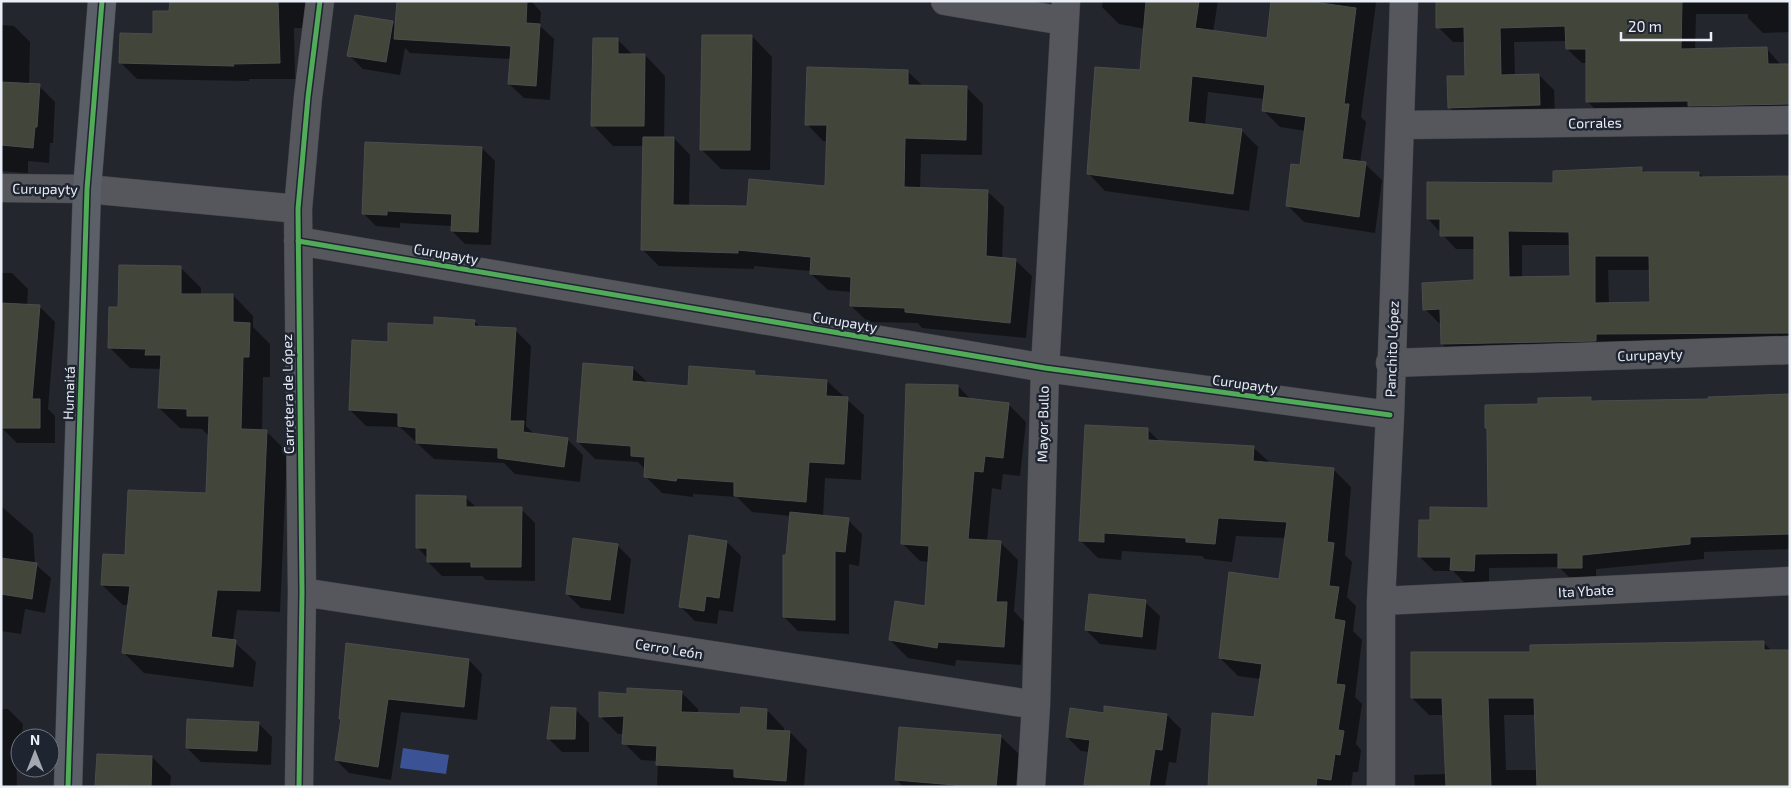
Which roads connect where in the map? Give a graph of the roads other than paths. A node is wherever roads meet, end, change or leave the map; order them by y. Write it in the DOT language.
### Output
graph roads {
  1 [pos="102,1"];
  2 [pos="320,1"];
  3 [pos="945,1"];
  4 [pos="1404,1"];
  5 [pos="1065,11"];
  6 [pos="1790,120"];
  7 [pos="1401,125"];
  8 [pos="1,188"];
  9 [pos="87,189"];
  10 [pos="298,209"];
  11 [pos="298,240"];
  12 [pos="1790,350"];
  13 [pos="1390,363"];
  14 [pos="1045,368"];
  15 [pos="1390,415"];
  16 [pos="1790,581"];
  17 [pos="302,592"];
  18 [pos="1381,601"];
  19 [pos="1036,705"];
  20 [pos="68,787"];
  21 [pos="299,787"];
  22 [pos="1031,787"];
  23 [pos="1381,787"];
  1 -- 9 [label="street, Humaitá"];
  2 -- 10 [label="street, Carretera de López"];
  3 -- 5 [label="street"];
  4 -- 7 [label="street, Panchito López"];
  5 -- 14 [label="street, Mayor Bullo"];
  6 -- 7 [label="street, Corrales"];
  7 -- 13 [label="street, Panchito López"];
  8 -- 9 [label="street, Curupayty"];
  9 -- 10 [label="street, Curupayty"];
  9 -- 20 [label="street, Humaitá"];
  10 -- 11 [label="street, Carretera de López"];
  11 -- 14 [label="street, Curupayty"];
  11 -- 17 [label="street, Carretera de López"];
  12 -- 13 [label="street, Curupayty"];
  13 -- 15 [label="street, Panchito López"];
  14 -- 15 [label="street, Curupayty"];
  14 -- 19 [label="street, Mayor Bullo"];
  15 -- 18 [label="street, Panchito López"];
  16 -- 18 [label="street, Ita Ybate"];
  17 -- 19 [label="street, Cerro León"];
  17 -- 21 [label="street, Carretera de López"];
  18 -- 23 [label="street, Panchito López"];
  19 -- 22 [label="street, Mayor Bullo"];
}
